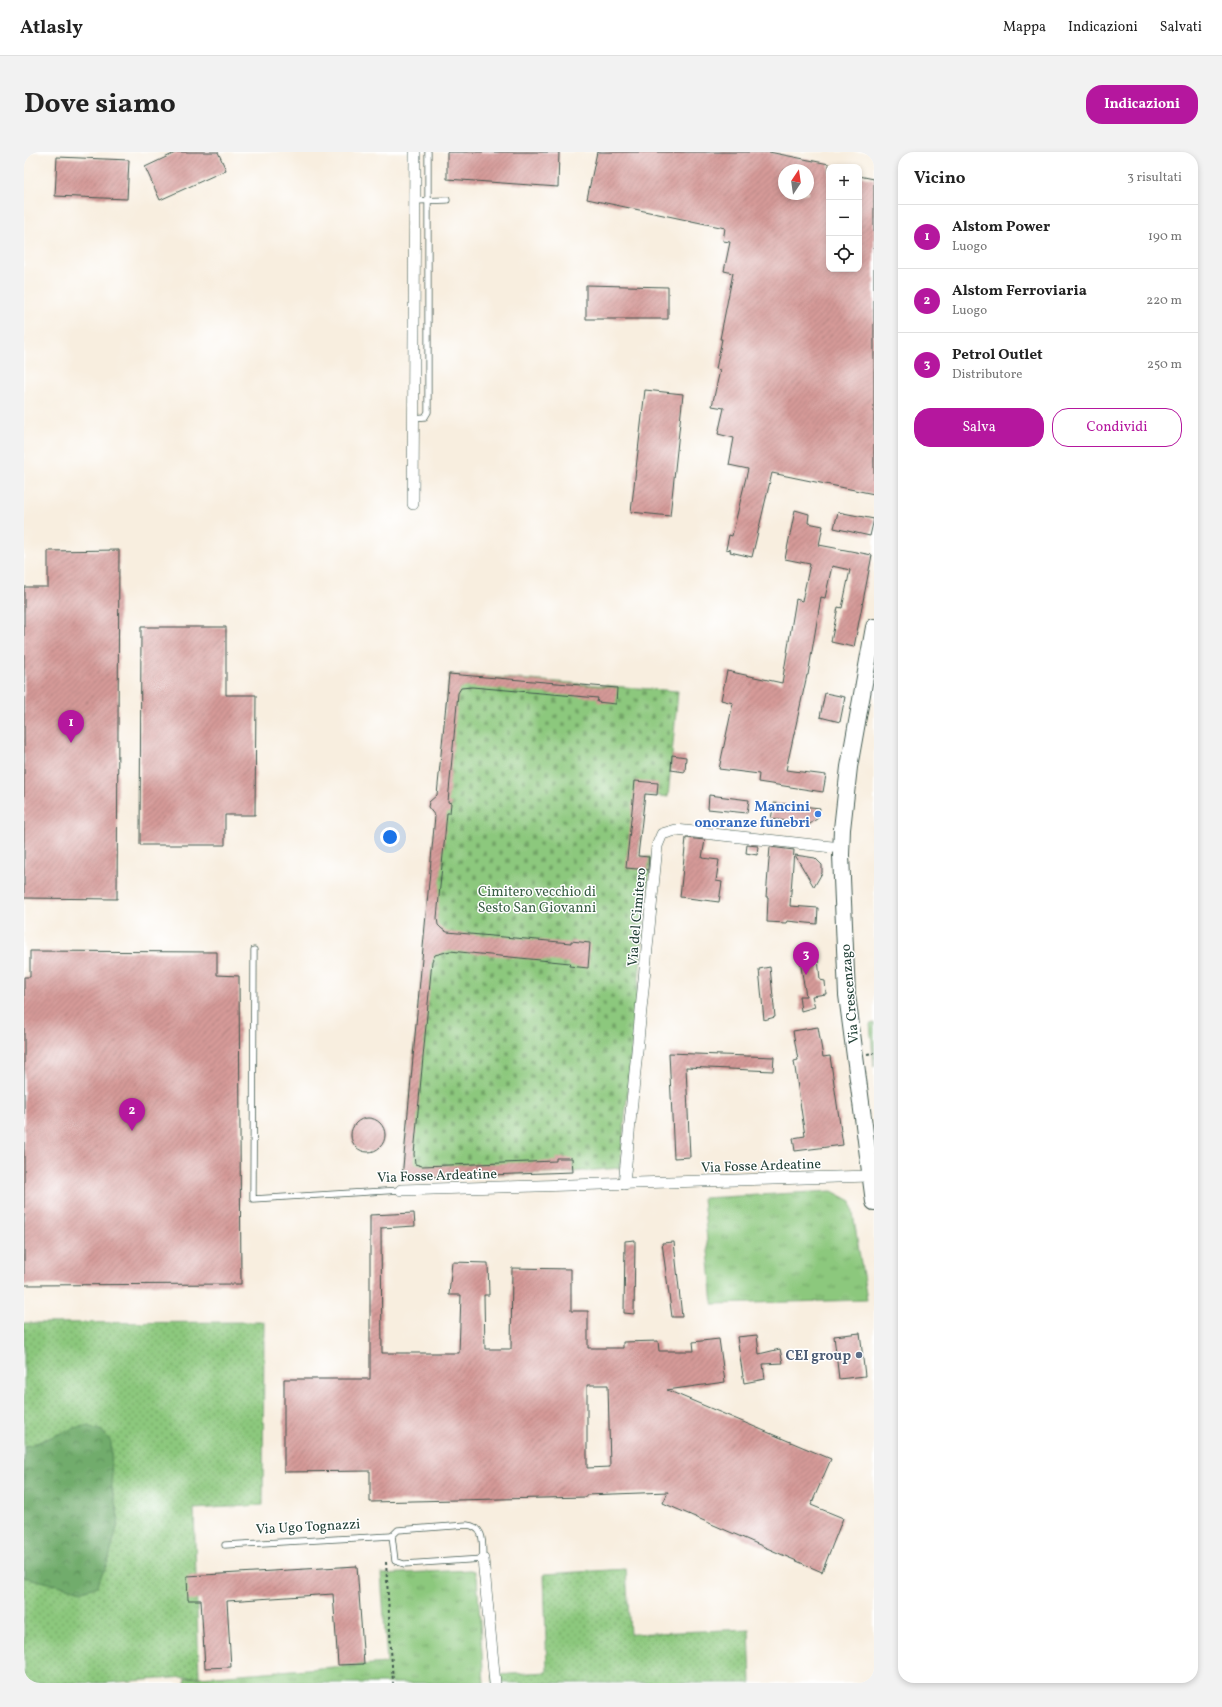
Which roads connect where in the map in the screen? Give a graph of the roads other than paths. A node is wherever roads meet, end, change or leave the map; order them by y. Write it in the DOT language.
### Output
graph roads {
  1 [pos="415,152"];
  2 [pos="428,152"];
  3 [pos="447,200"];
  4 [pos="414,201"];
  5 [pos="428,201"];
  6 [pos="413,418"];
  7 [pos="413,504"];
  8 [pos="874,627"];
  9 [pos="841,848"];
  10 [pos="254,950"];
  11 [pos="870,1176"];
  12 [pos="624,1184"];
  13 [pos="401,1190"];
  14 [pos="874,1202"];
  15 [pos="392,1536"];
  16 [pos="225,1545"];
  17 [pos="483,1559"];
  18 [pos="494,1683"];
  1 -- 4 [label="street"];
  2 -- 5 [label="lane"];
  3 -- 5 [label="lane"];
  4 -- 5 [label="lane"];
  4 -- 6 [label="street"];
  5 -- 6 [label="lane"];
  6 -- 7 [label="street"];
  8 -- 9 [label="street, Via Crescenzago"];
  9 -- 11 [label="street, Via Crescenzago"];
  9 -- 12 [label="street, Via del Cimitero"];
  10 -- 13 [label="lane, Via Fosse Ardeatine"];
  11 -- 12 [label="street, Via Fosse Ardeatine"];
  11 -- 14 [label="street, Via Crescenzago"];
  12 -- 13 [label="street, Via Fosse Ardeatine"];
  15 -- 16 [label="lane, Via Ugo Tognazzi"];
  15 -- 17 [label="lane"];
  15 -- 17 [label="lane, Via Ugo Tognazzi"];
  17 -- 18 [label="street, Via Ugo Tognazzi"];
}
